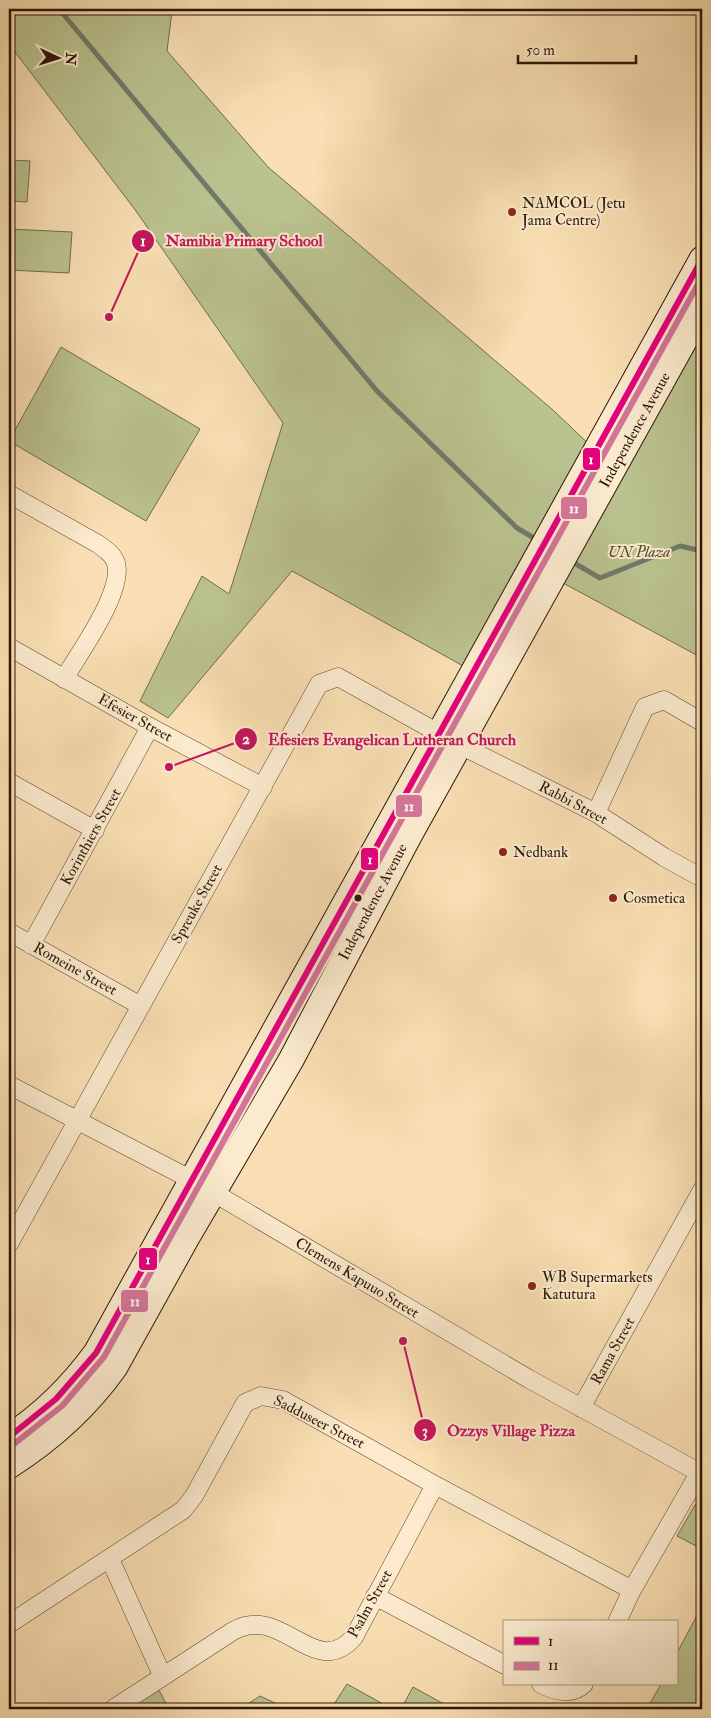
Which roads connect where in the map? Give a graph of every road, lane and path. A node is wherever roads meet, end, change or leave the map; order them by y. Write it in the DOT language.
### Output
graph roads {
  1 [pos="702,259"];
  2 [pos="702,308"];
  3 [pos="9,494"];
  4 [pos="579,507"];
  5 [pos="9,647"];
  6 [pos="64,679"];
  7 [pos="702,722"];
  8 [pos="150,727"];
  9 [pos="450,739"];
  10 [pos="9,782"];
  11 [pos="263,787"];
  12 [pos="596,813"];
  13 [pos="95,830"];
  14 [pos="702,878"];
  15 [pos="9,932"];
  16 [pos="31,945"];
  17 [pos="141,1006"];
  18 [pos="9,1085"];
  19 [pos="77,1122"];
  20 [pos="192,1180"];
  21 [pos="702,1190"];
  22 [pos="214,1194"];
  23 [pos="9,1244"];
  24 [pos="581,1408"];
  25 [pos="9,1436"];
  26 [pos="9,1466"];
  27 [pos="701,1472"];
  28 [pos="435,1485"];
  29 [pos="110,1560"];
  30 [pos="632,1590"];
  31 [pos="375,1596"];
  32 [pos="618,1620"];
  33 [pos="9,1624"];
  34 [pos="503,1665"];
  35 [pos="162,1675"];
  36 [pos="548,1686"];
  37 [pos="581,1686"];
  38 [pos="113,1709"];
  1 -- 4 [label="main road, Independence Avenue"];
  2 -- 4 [label="main road, Independence Avenue"];
  3 -- 6 [label="street"];
  4 -- 9 [label="main road, Independence Avenue"];
  5 -- 6 [label="street, Efesier Street"];
  6 -- 8 [label="street, Efesier Street"];
  7 -- 12 [label="street"];
  8 -- 11 [label="street, Efesier Street"];
  8 -- 13 [label="street, Korinthiers Street"];
  9 -- 11 [label="street, Spreuke Street"];
  9 -- 12 [label="street, Rabbi Street"];
  9 -- 20 [label="main road, Independence Avenue"];
  9 -- 22 [label="main road, Independence Avenue"];
  10 -- 13 [label="street"];
  11 -- 17 [label="street, Spreuke Street"];
  12 -- 14 [label="street, Rabbi Street"];
  13 -- 16 [label="street, Korinthiers Street"];
  15 -- 16 [label="street, Romeine Street"];
  16 -- 17 [label="street, Romeine Street"];
  17 -- 19 [label="street, Spreuke Street"];
  18 -- 19 [label="street, Clemens Kapuuo Street"];
  19 -- 20 [label="street, Clemens Kapuuo Street"];
  19 -- 23 [label="street, Spreuke Street"];
  20 -- 22 [label="street, Clemens Kapuuo Street"];
  20 -- 25 [label="main road, Independence Avenue"];
  21 -- 24 [label="street, Rama Street"];
  22 -- 24 [label="street, Clemens Kapuuo Street"];
  22 -- 26 [label="main road, Independence Avenue"];
  24 -- 27 [label="street, Clemens Kapuuo Street"];
  27 -- 30 [label="street"];
  28 -- 29 [label="street, Sadduseer Street"];
  28 -- 30 [label="street, Sadduseer Street"];
  28 -- 31 [label="street, Psalm Street"];
  29 -- 33 [label="street, Sadduseer Street"];
  29 -- 35 [label="street"];
  30 -- 32 [label="street"];
  31 -- 34 [label="street"];
  31 -- 35 [label="street, Psalm Street"];
  35 -- 38 [label="street, Psalm Street"];
  36 -- 37 [label="street"];
}
